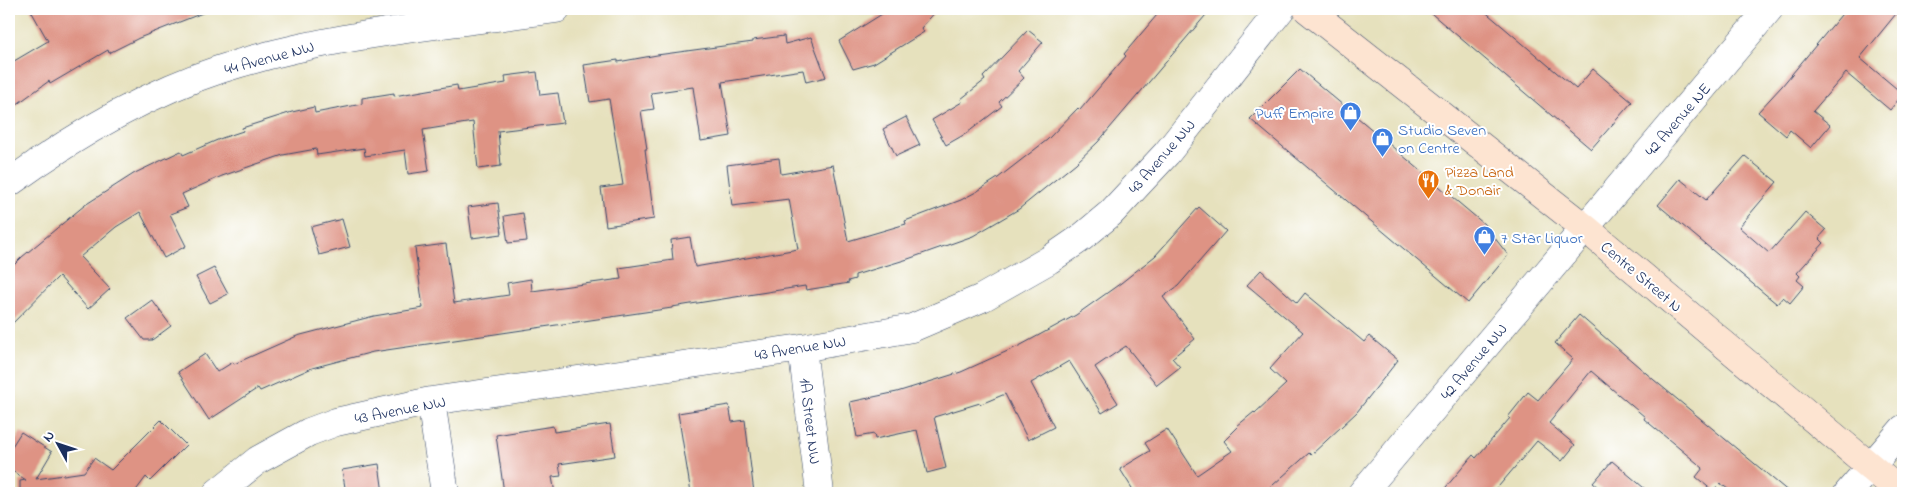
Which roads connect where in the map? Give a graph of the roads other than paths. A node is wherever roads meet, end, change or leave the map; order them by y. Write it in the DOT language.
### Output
graph roads {
  1 [pos="556,9"];
  2 [pos="1281,9"];
  3 [pos="1307,9"];
  4 [pos="1769,9"];
  5 [pos="9,183"];
  6 [pos="1585,228"];
  7 [pos="802,348"];
  8 [pos="431,402"];
  9 [pos="1903,429"];
  10 [pos="1871,466"];
  11 [pos="217,493"];
  12 [pos="445,493"];
  13 [pos="820,493"];
  14 [pos="1362,493"];
  15 [pos="1848,493"];
  16 [pos="1902,493"];
  1 -- 5 [label="street, 44 Avenue NW"];
  2 -- 7 [label="street, 43 Avenue NW"];
  3 -- 6 [label="main road, Centre Street N"];
  4 -- 6 [label="street, 42 Avenue NE"];
  6 -- 10 [label="main road, Centre Street N"];
  6 -- 14 [label="street, 42 Avenue NW"];
  7 -- 8 [label="street, 43 Avenue NW"];
  7 -- 13 [label="street, 1A Street NW"];
  8 -- 11 [label="street, 43 Avenue NW"];
  8 -- 12 [label="street"];
  9 -- 10 [label="street"];
  10 -- 15 [label="street"];
  10 -- 16 [label="main road, Centre Street N"];
}
